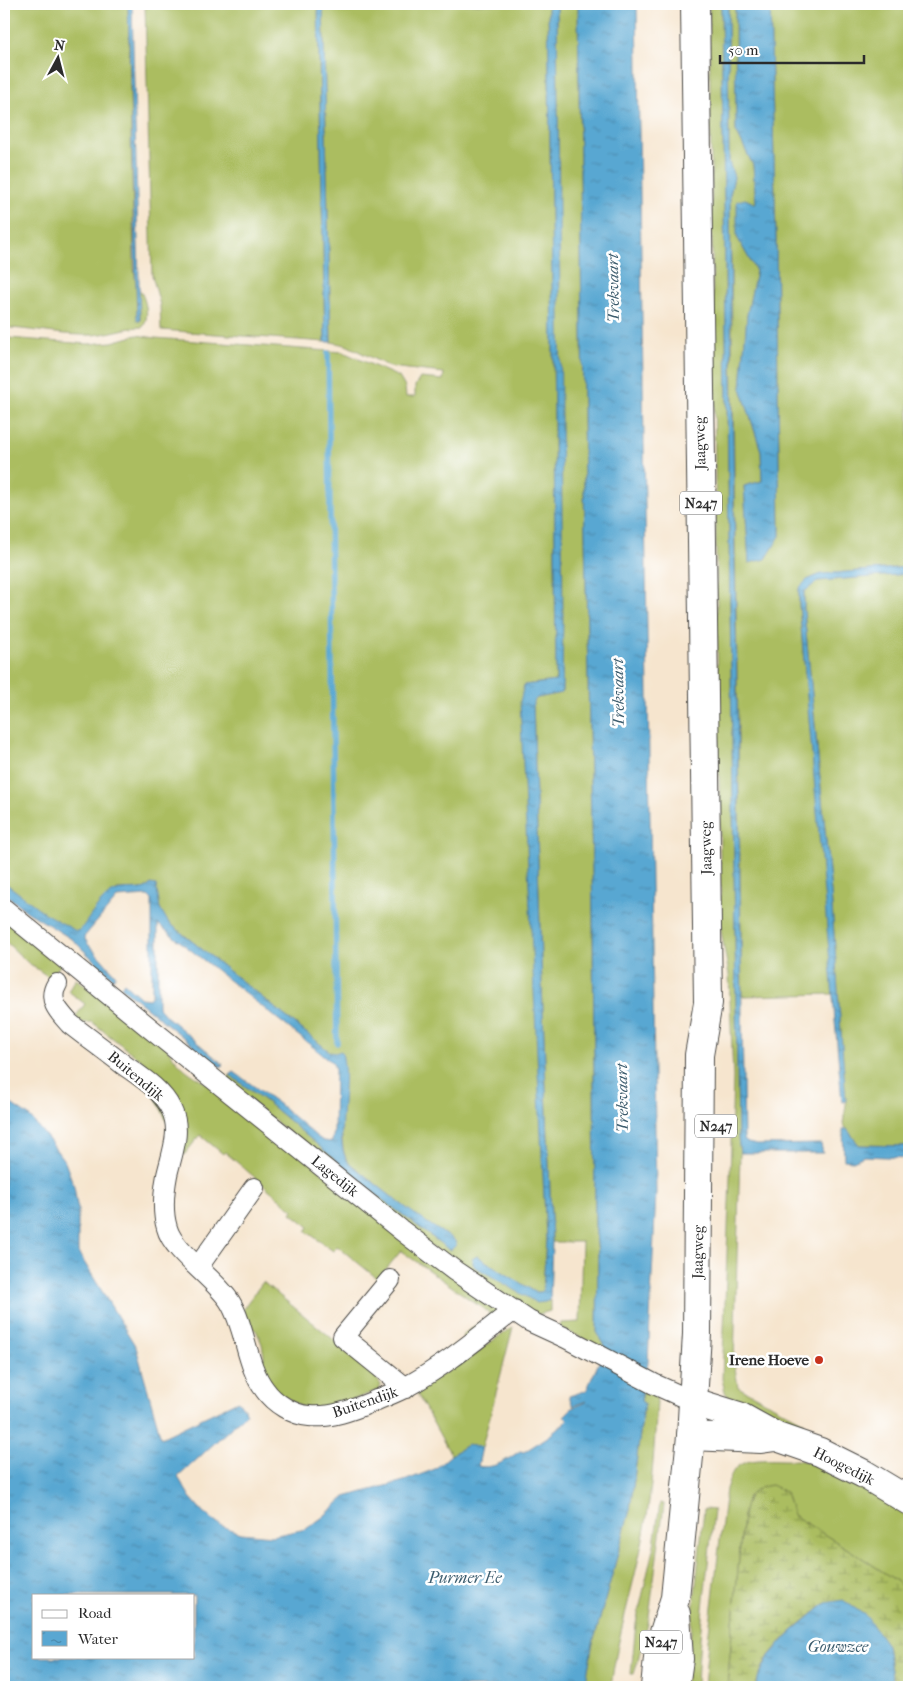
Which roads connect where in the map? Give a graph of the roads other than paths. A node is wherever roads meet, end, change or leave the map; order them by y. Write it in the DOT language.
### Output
graph roads {
  1 [pos="695,4"];
  2 [pos="4,909"];
  3 [pos="57,984"];
  4 [pos="254,1188"];
  5 [pos="198,1267"];
  6 [pos="390,1280"];
  7 [pos="514,1310"];
  8 [pos="406,1388"];
  9 [pos="694,1402"];
  10 [pos="692,1436"];
  11 [pos="777,1437"];
  12 [pos="909,1501"];
  13 [pos="675,1598"];
  14 [pos="654,1687"];
  15 [pos="675,1687"];
  1 -- 9 [label="main road, Jaagweg / N247"];
  2 -- 7 [label="street, Lagedijk"];
  3 -- 5 [label="street, Buitendijk"];
  4 -- 5 [label="street"];
  5 -- 8 [label="street, Buitendijk"];
  6 -- 8 [label="street, Buitendijk"];
  7 -- 8 [label="street, Buitendijk"];
  7 -- 9 [label="street, Lagedijk"];
  9 -- 10 [label="main road, Jaagweg / N247"];
  9 -- 11 [label="main road, Hoogedijk"];
  10 -- 11 [label="main road, Hoogedijk"];
  10 -- 13 [label="main road, Jaagweg / N247"];
  11 -- 12 [label="main road, Hoogedijk"];
  13 -- 14 [label="main road, Jaagweg / N247"];
  13 -- 15 [label="main road, N247"];
}
